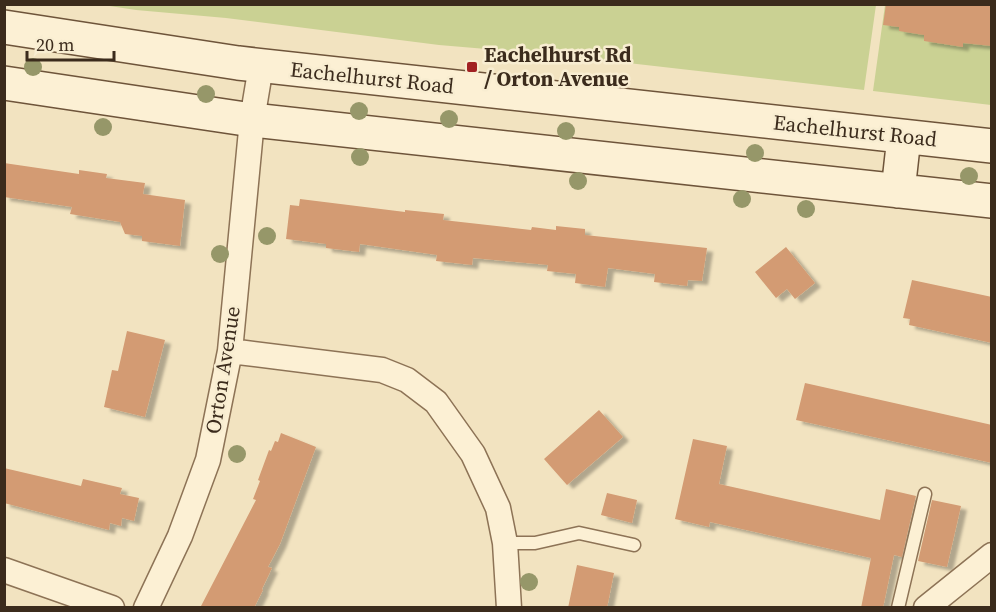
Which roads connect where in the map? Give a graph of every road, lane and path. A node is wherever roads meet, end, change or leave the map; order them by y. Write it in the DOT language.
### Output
graph roads {
  1 [pos="4,27"];
  2 [pos="261,66"];
  3 [pos="4,82"];
  4 [pos="252,120"];
  5 [pos="904,137"];
  6 [pos="992,146"];
  7 [pos="898,191"];
  8 [pos="992,201"];
  9 [pos="230,351"];
  10 [pos="925,494"];
  11 [pos="505,543"];
  12 [pos="634,545"];
  13 [pos="992,555"];
  14 [pos="4,570"];
  15 [pos="112,608"];
  16 [pos="146,608"];
  17 [pos="509,608"];
  18 [pos="898,608"];
  19 [pos="926,608"];
  1 -- 2 [label="main road, Eachelhurst Road"];
  2 -- 4 [label="street, Orton Avenue"];
  2 -- 5 [label="main road, Eachelhurst Road"];
  3 -- 4 [label="main road"];
  4 -- 7 [label="main road"];
  4 -- 9 [label="street, Orton Avenue"];
  5 -- 6 [label="main road, Eachelhurst Road"];
  5 -- 7 [label="main road"];
  7 -- 8 [label="main road"];
  9 -- 11 [label="street"];
  9 -- 16 [label="street, Orton Avenue"];
  10 -- 18 [label="lane"];
  11 -- 12 [label="lane"];
  11 -- 17 [label="street"];
  13 -- 19 [label="street"];
  14 -- 15 [label="street"];
}
